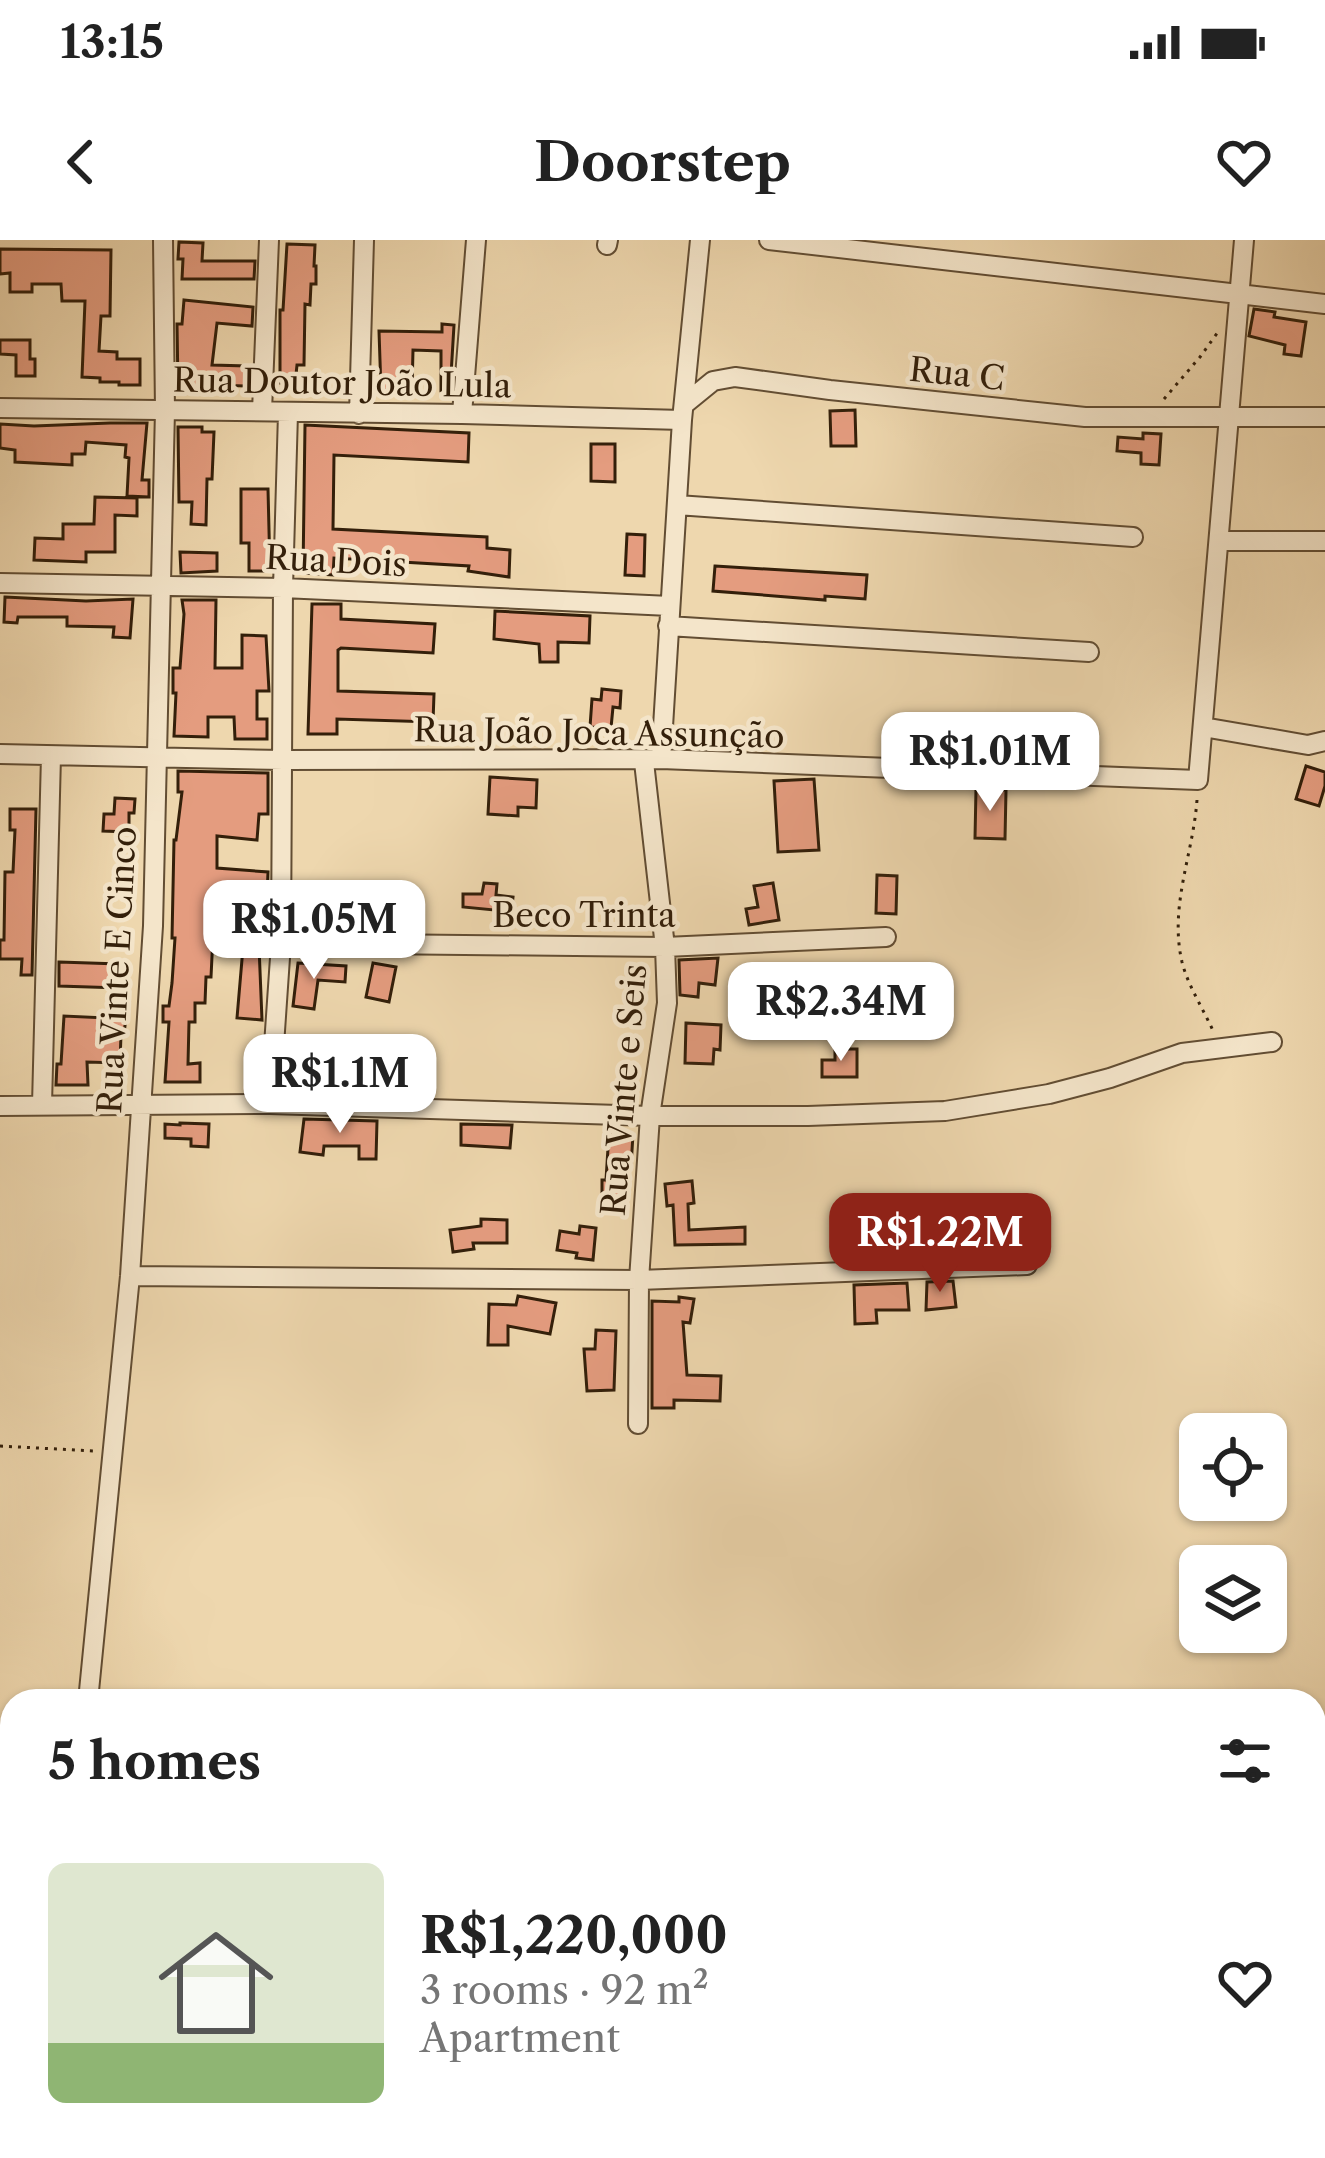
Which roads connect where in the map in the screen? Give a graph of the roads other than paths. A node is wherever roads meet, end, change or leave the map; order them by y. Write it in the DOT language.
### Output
graph roads {
  1 [pos="163,240"];
  2 [pos="269,240"];
  3 [pos="364,240"];
  4 [pos="476,240"];
  5 [pos="700,240"];
  6 [pos="769,240"];
  7 [pos="1244,240"];
  8 [pos="1240,298"];
  9 [pos="1325,304"];
  10 [pos="0,408"];
  11 [pos="165,410"];
  12 [pos="262,411"];
  13 [pos="684,412"];
  14 [pos="288,413"];
  15 [pos="359,414"];
  16 [pos="462,414"];
  17 [pos="1231,416"];
  18 [pos="1325,417"];
  19 [pos="677,505"];
  20 [pos="1133,537"];
  21 [pos="1220,541"];
  22 [pos="1325,541"];
  23 [pos="0,584"];
  24 [pos="162,584"];
  25 [pos="283,588"];
  26 [pos="669,616"];
  27 [pos="1089,652"];
  28 [pos="1203,727"];
  29 [pos="1325,741"];
  30 [pos="0,754"];
  31 [pos="51,756"];
  32 [pos="157,758"];
  33 [pos="283,760"];
  34 [pos="653,760"];
  35 [pos="886,937"];
  36 [pos="281,943"];
  37 [pos="665,947"];
  38 [pos="1272,1042"];
  39 [pos="270,1104"];
  40 [pos="42,1105"];
  41 [pos="140,1105"];
  42 [pos="0,1106"];
  43 [pos="650,1116"];
  44 [pos="1027,1265"];
  45 [pos="130,1276"];
  46 [pos="638,1280"];
  47 [pos="638,1424"];
  48 [pos="89,1689"];
  1 -- 11 [label="street, Rua Vinte E Cinco"];
  2 -- 12 [label="street"];
  3 -- 15 [label="street"];
  4 -- 16 [label="street"];
  5 -- 13 [label="street, Rua Vinte e Seis"];
  6 -- 8 [label="street"];
  7 -- 8 [label="street"];
  8 -- 9 [label="street"];
  8 -- 17 [label="street"];
  10 -- 11 [label="street, Rua Doutor João Lula"];
  11 -- 12 [label="street, Rua Doutor João Lula"];
  11 -- 24 [label="street, Rua Vinte E Cinco"];
  12 -- 14 [label="street, Rua Doutor João Lula"];
  13 -- 16 [label="street, Rua Doutor João Lula"];
  13 -- 17 [label="street, Rua C"];
  13 -- 19 [label="street, Rua Vinte e Seis"];
  14 -- 15 [label="street, Rua Doutor João Lula"];
  14 -- 25 [label="street"];
  15 -- 16 [label="street, Rua Doutor João Lula"];
  17 -- 18 [label="street, Rua C"];
  17 -- 21 [label="street"];
  19 -- 20 [label="street"];
  19 -- 26 [label="street, Rua Vinte e Seis"];
  21 -- 22 [label="street"];
  21 -- 28 [label="street"];
  23 -- 24 [label="street, Rua Dois"];
  24 -- 25 [label="street, Rua Dois"];
  24 -- 32 [label="street, Rua Vinte E Cinco"];
  25 -- 26 [label="street, Rua Dois"];
  25 -- 33 [label="street"];
  26 -- 27 [label="street, Rua Dois"];
  26 -- 34 [label="street, Rua Vinte e Seis"];
  28 -- 29 [label="street"];
  28 -- 34 [label="street, Rua João Joca Assunção"];
  30 -- 31 [label="street, Rua João Joca Assunção"];
  31 -- 32 [label="street, Rua João Joca Assunção"];
  31 -- 40 [label="street"];
  32 -- 33 [label="street, Rua João Joca Assunção"];
  32 -- 41 [label="street, Rua Vinte E Cinco"];
  33 -- 34 [label="street, Rua João Joca Assunção"];
  33 -- 36 [label="street"];
  34 -- 37 [label="street, Rua Vinte e Seis"];
  35 -- 37 [label="street, Beco Trinta"];
  36 -- 37 [label="street, Beco Trinta"];
  36 -- 39 [label="street"];
  37 -- 43 [label="street, Rua Vinte e Seis"];
  38 -- 43 [label="street"];
  39 -- 41 [label="street"];
  39 -- 43 [label="street"];
  40 -- 41 [label="street"];
  40 -- 42 [label="street"];
  41 -- 45 [label="street, Rua Vinte E Cinco"];
  43 -- 46 [label="street, Rua Vinte e Seis"];
  44 -- 46 [label="street"];
  45 -- 46 [label="street"];
  45 -- 48 [label="street, Rua Vinte E Cinco"];
  46 -- 47 [label="street, Rua Vinte e Seis"];
}
